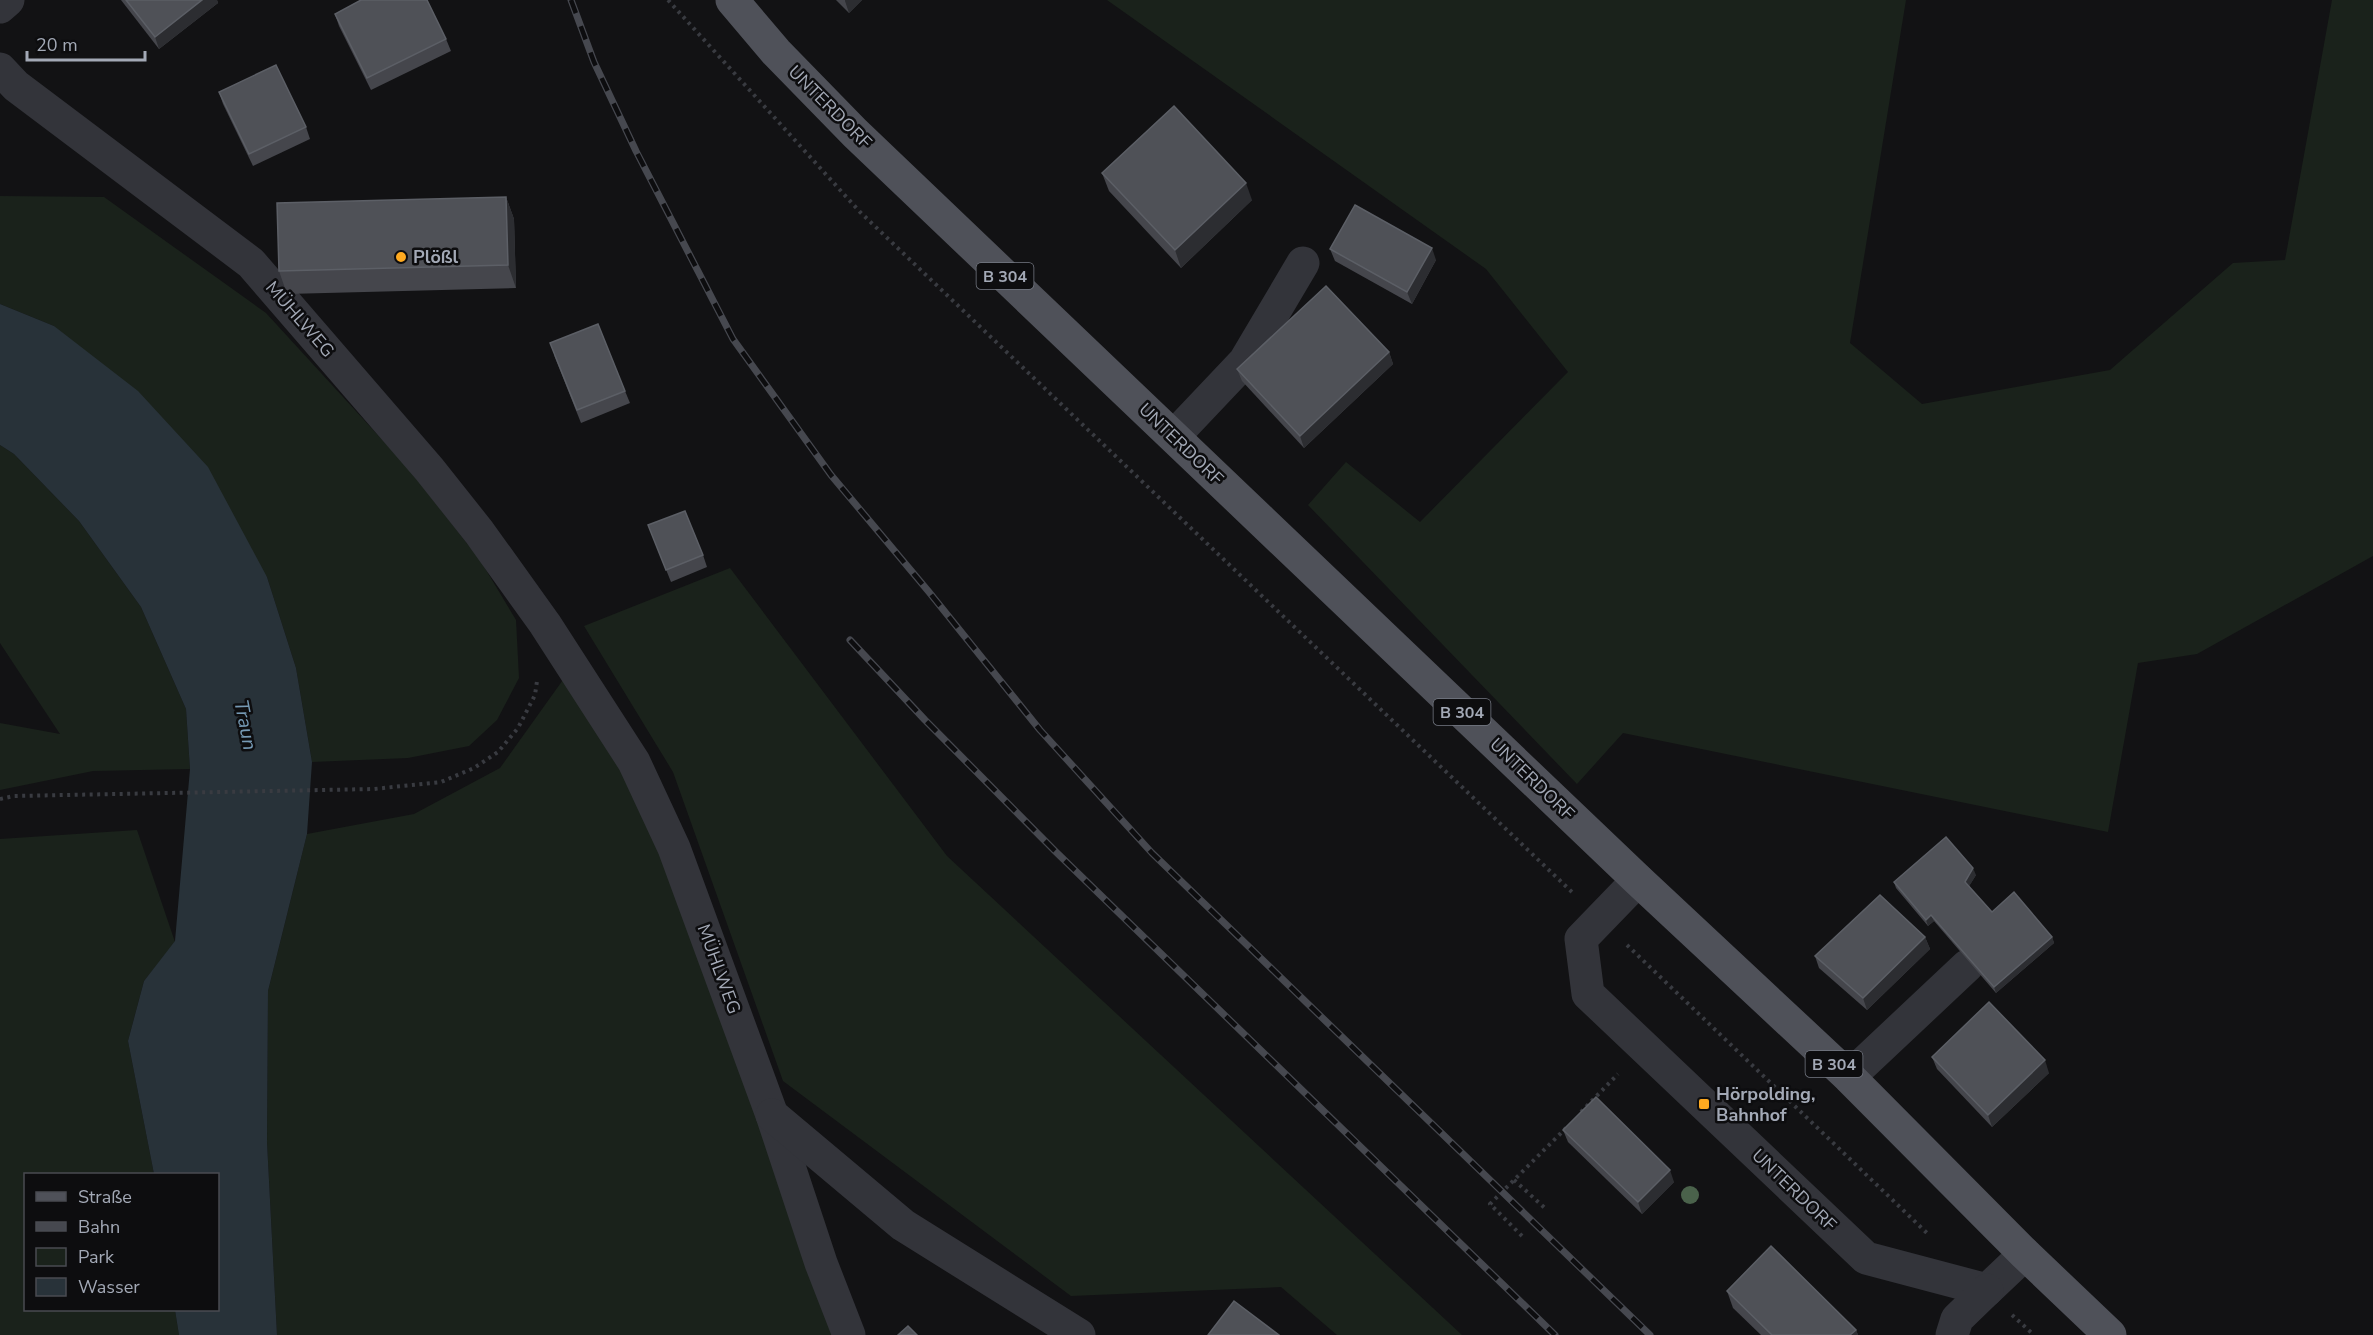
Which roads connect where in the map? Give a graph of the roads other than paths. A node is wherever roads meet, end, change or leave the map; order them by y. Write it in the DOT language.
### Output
graph roads {
  1 [pos="8,0"];
  2 [pos="732,0"];
  3 [pos="0,7"];
  4 [pos="0,69"];
  5 [pos="1303,262"];
  6 [pos="1174,436"];
  7 [pos="1638,880"];
  8 [pos="1967,966"];
  9 [pos="1848,1077"];
  10 [pos="772,1115"];
  11 [pos="2025,1254"];
  12 [pos="1987,1290"];
  13 [pos="849,1335"];
  14 [pos="1079,1335"];
  15 [pos="1952,1335"];
  16 [pos="2110,1335"];
  1 -- 3 [label="street"];
  2 -- 6 [label="main road, UNTERDORF / B 304"];
  4 -- 10 [label="street, MÜHLWEG"];
  5 -- 6 [label="street"];
  6 -- 7 [label="main road, UNTERDORF / B 304"];
  7 -- 9 [label="main road, UNTERDORF / B 304"];
  7 -- 12 [label="street, UNTERDORF"];
  8 -- 9 [label="street"];
  9 -- 11 [label="main road, UNTERDORF / B 304"];
  10 -- 13 [label="street, MÜHLWEG"];
  10 -- 14 [label="street"];
  11 -- 12 [label="street"];
  11 -- 16 [label="main road, UNTERDORF / B 304"];
  12 -- 15 [label="street"];
}
